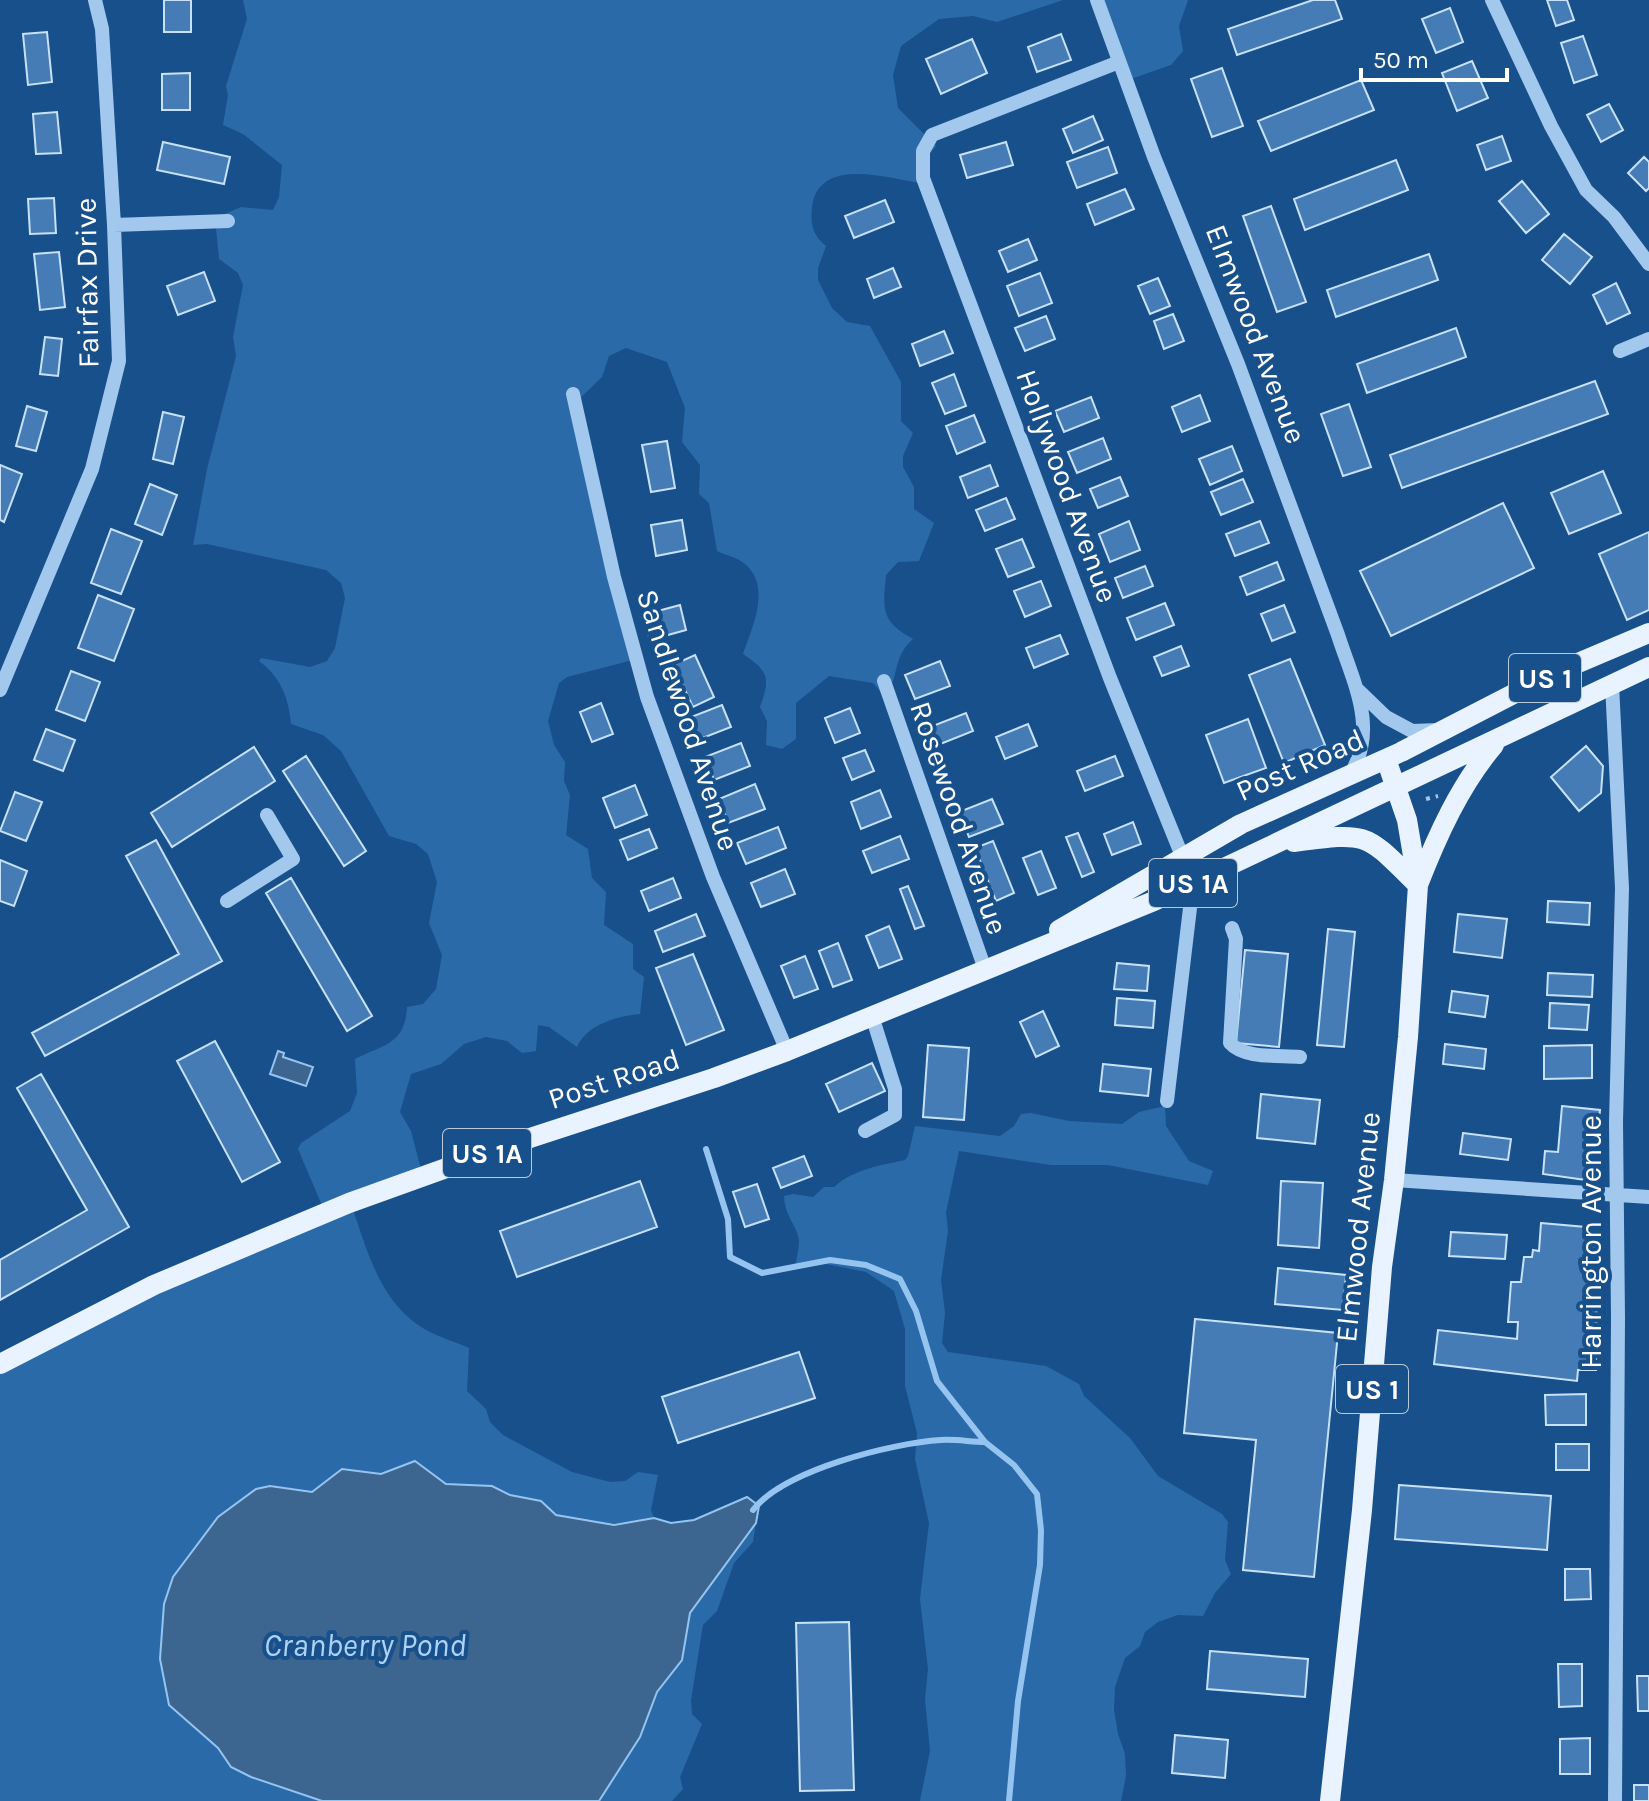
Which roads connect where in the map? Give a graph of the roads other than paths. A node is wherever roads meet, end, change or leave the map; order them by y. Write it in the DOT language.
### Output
graph roads {
  1 [pos="95,0"];
  2 [pos="1097,0"];
  3 [pos="1492,0"];
  4 [pos="1119,62"];
  5 [pos="228,221"];
  6 [pos="114,225"];
  7 [pos="1649,264"];
  8 [pos="1649,339"];
  9 [pos="1620,351"];
  10 [pos="573,394"];
  11 [pos="1649,633"];
  12 [pos="1649,667"];
  13 [pos="884,681"];
  14 [pos="1612,684"];
  15 [pos="0,690"];
  16 [pos="1358,690"];
  17 [pos="1444,729"];
  18 [pos="1500,738"];
  19 [pos="1386,759"];
  20 [pos="1350,775"];
  21 [pos="1397,787"];
  22 [pos="267,815"];
  23 [pos="1271,846"];
  24 [pos="1183,859"];
  25 [pos="1193,883"];
  26 [pos="1418,885"];
  27 [pos="227,901"];
  28 [pos="1232,928"];
  29 [pos="986,972"];
  30 [pos="872,1016"];
  31 [pos="787,1051"];
  32 [pos="1300,1057"];
  33 [pos="1167,1101"];
  34 [pos="865,1131"];
  35 [pos="1394,1180"];
  36 [pos="1616,1196"];
  37 [pos="1649,1197"];
  38 [pos="0,1364"];
  39 [pos="1330,1801"];
  40 [pos="1615,1801"];
  1 -- 6 [label="street, Fairfax Drive"];
  2 -- 4 [label="street, Elmwood Avenue"];
  3 -- 7 [label="street"];
  4 -- 16 [label="street, Elmwood Avenue"];
  4 -- 24 [label="street, Hollywood Avenue"];
  5 -- 6 [label="street"];
  6 -- 15 [label="street, Fairfax Drive"];
  8 -- 9 [label="street"];
  10 -- 31 [label="street, Sandlewood Avenue"];
  11 -- 17 [label="main road, Post Road / US 1"];
  12 -- 14 [label="main road, Post Road / US 1"];
  13 -- 29 [label="street, Rosewood Avenue"];
  14 -- 18 [label="main road, Post Road / US 1"];
  14 -- 36 [label="street, Harrington Avenue"];
  16 -- 17 [label="street, Elmwood Avenue"];
  16 -- 20 [label="street, Elmwood Avenue"];
  17 -- 19 [label="main road, Post Road / US 1"];
  18 -- 21 [label="main road, Post Road / US 1A"];
  18 -- 26 [label="main road"];
  19 -- 20 [label="main road, Post Road / US 1A"];
  19 -- 21 [label="main road, Elmwood Avenue / US 1"];
  20 -- 24 [label="main road, Post Road / US 1A"];
  21 -- 23 [label="main road, Post Road / US 1A"];
  21 -- 26 [label="main road, Elmwood Avenue / US 1"];
  22 -- 27 [label="street"];
  23 -- 25 [label="main road, Post Road / US 1A"];
  23 -- 26 [label="main road"];
  24 -- 25 [label="street, Hollywood Avenue"];
  24 -- 29 [label="main road, Post Road / US 1A"];
  25 -- 29 [label="main road, Post Road / US 1A"];
  25 -- 33 [label="street"];
  26 -- 35 [label="main road, Elmwood Avenue / US 1"];
  28 -- 32 [label="street"];
  29 -- 30 [label="main road, Post Road / US 1A"];
  30 -- 31 [label="main road, Post Road / US 1A"];
  30 -- 34 [label="street"];
  31 -- 38 [label="main road, Post Road / US 1A"];
  35 -- 36 [label="street"];
  35 -- 39 [label="main road, Elmwood Avenue / US 1"];
  36 -- 37 [label="street"];
  36 -- 40 [label="street, Harrington Avenue"];
}
